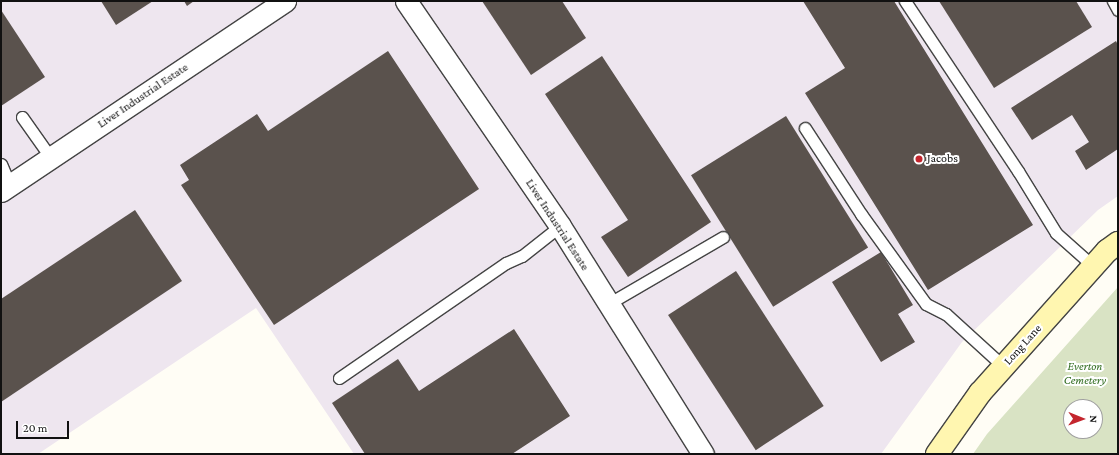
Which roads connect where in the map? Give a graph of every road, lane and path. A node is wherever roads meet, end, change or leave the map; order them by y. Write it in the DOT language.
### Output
graph roads {
  1 [pos="285,1"];
  2 [pos="406,1"];
  3 [pos="905,1"];
  4 [pos="1113,1"];
  5 [pos="1118,10"];
  6 [pos="22,117"];
  7 [pos="805,128"];
  8 [pos="51,158"];
  9 [pos="1,164"];
  10 [pos="6,188"];
  11 [pos="560,226"];
  12 [pos="724,237"];
  13 [pos="1118,242"];
  14 [pos="1093,266"];
  15 [pos="608,304"];
  16 [pos="1004,366"];
  17 [pos="340,378"];
  18 [pos="703,454"];
  19 [pos="937,454"];
  1 -- 8 [label="street, Liver Industrial Estate"];
  2 -- 11 [label="street, Liver Industrial Estate"];
  3 -- 14 [label="lane"];
  4 -- 5 [label="lane"];
  6 -- 8 [label="lane"];
  7 -- 16 [label="lane"];
  8 -- 10 [label="street, Liver Industrial Estate"];
  9 -- 10 [label="lane"];
  11 -- 15 [label="street, Liver Industrial Estate"];
  11 -- 17 [label="lane"];
  12 -- 15 [label="lane"];
  13 -- 14 [label="main road, Long Lane"];
  14 -- 16 [label="main road, Long Lane"];
  15 -- 18 [label="street, Liver Industrial Estate"];
  16 -- 19 [label="main road, Long Lane"];
}
